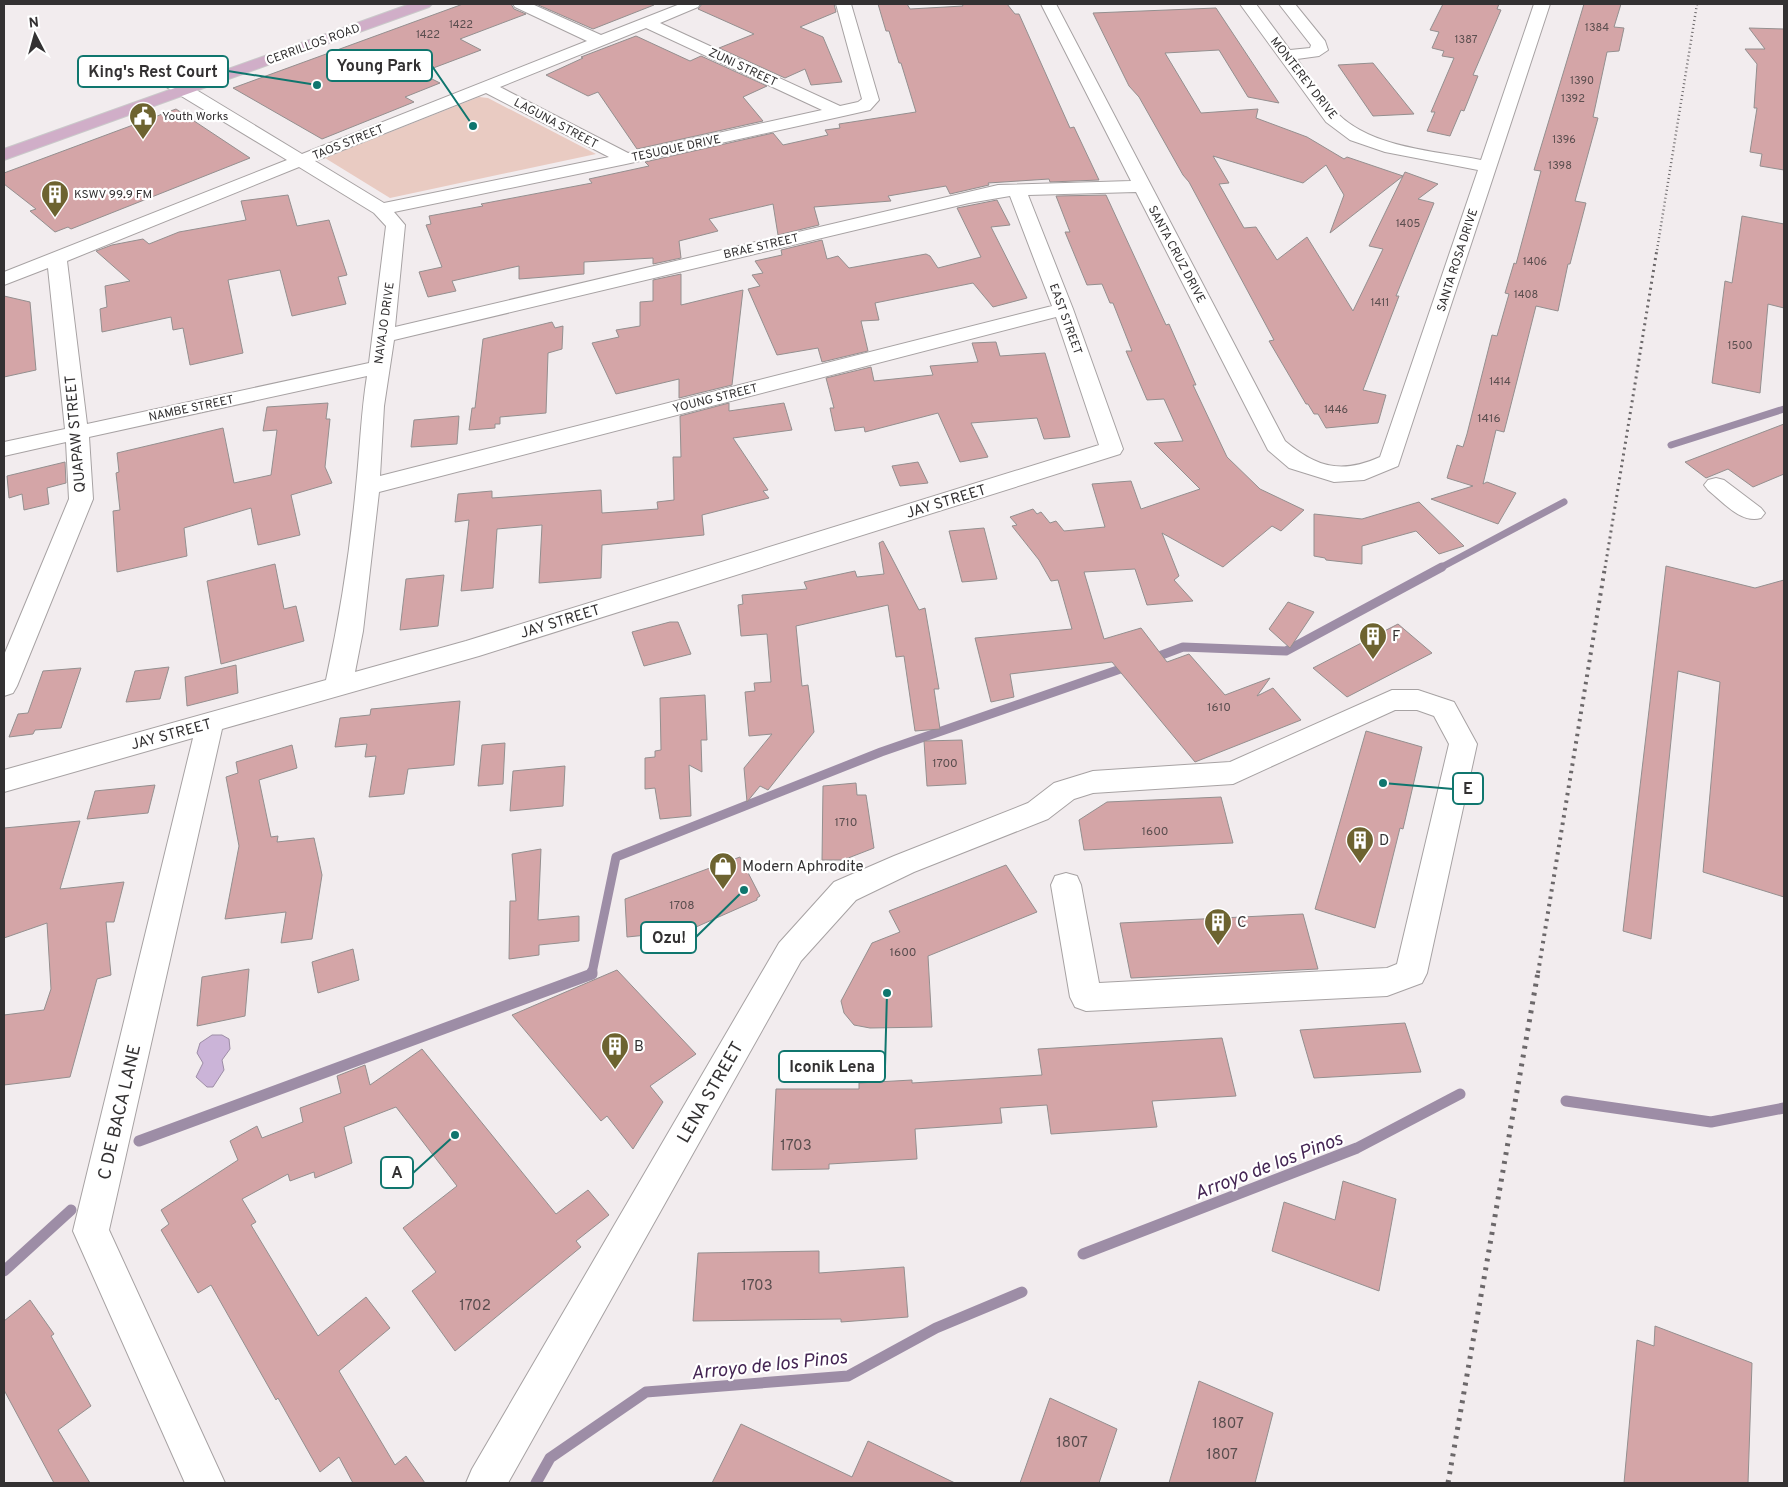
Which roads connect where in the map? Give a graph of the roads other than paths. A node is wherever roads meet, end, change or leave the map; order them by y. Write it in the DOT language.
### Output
graph roads {
  1 [pos="387,4"];
  2 [pos="424,4"];
  3 [pos="520,4"];
  4 [pos="693,4"];
  5 [pos="844,4"];
  6 [pos="1049,4"];
  7 [pos="1248,4"];
  8 [pos="1287,4"];
  9 [pos="1542,4"];
  10 [pos="646,22"];
  11 [pos="600,41"];
  12 [pos="1286,55"];
  13 [pos="176,86"];
  14 [pos="486,86"];
  15 [pos="839,112"];
  16 [pos="4,140"];
  17 [pos="4,155"];
  18 [pos="626,159"];
  19 [pos="300,161"];
  20 [pos="1487,166"];
  21 [pos="1141,186"];
  22 [pos="1017,191"];
  23 [pos="381,209"];
  24 [pos="57,258"];
  25 [pos="4,279"];
  26 [pos="1063,309"];
  27 [pos="384,336"];
  28 [pos="378,367"];
  29 [pos="77,432"];
  30 [pos="4,449"];
  31 [pos="1112,449"];
  32 [pos="1334,475"];
  33 [pos="368,486"];
  34 [pos="1716,486"];
  35 [pos="1753,513"];
  36 [pos="4,686"];
  37 [pos="338,688"];
  38 [pos="210,724"];
  39 [pos="4,781"];
  40 [pos="1066,884"];
  41 [pos="205,1483"];
  42 [pos="486,1483"];
  1 -- 13 [label="main road, CERRILLOS ROAD"];
  2 -- 13 [label="main road, CERRILLOS ROAD"];
  3 -- 11 [label="street"];
  4 -- 10 [label="street, TAOS STREET"];
  5 -- 15 [label="street, TESUQUE DRIVE"];
  6 -- 21 [label="street, SANTA CRUZ DRIVE"];
  7 -- 12 [label="street, MONTEREY DRIVE"];
  8 -- 12 [label="street"];
  9 -- 20 [label="street, SANTA ROSA DRIVE"];
  10 -- 11 [label="street, TAOS STREET"];
  10 -- 15 [label="street, ZUNI STREET"];
  11 -- 14 [label="street, TAOS STREET"];
  12 -- 20 [label="street, MONTEREY DRIVE"];
  13 -- 16 [label="main road, CERRILLOS ROAD"];
  13 -- 17 [label="main road, CERRILLOS ROAD"];
  13 -- 19 [label="street, NAVAJO DRIVE"];
  14 -- 18 [label="street, LAGUNA STREET"];
  14 -- 19 [label="street, TAOS STREET"];
  15 -- 18 [label="street, TESUQUE DRIVE"];
  18 -- 23 [label="street, TESUQUE DRIVE"];
  19 -- 23 [label="street, NAVAJO DRIVE"];
  19 -- 24 [label="street, TAOS STREET"];
  20 -- 32 [label="street, SANTA ROSA DRIVE"];
  21 -- 22 [label="street, BRAE STREET"];
  21 -- 32 [label="street, SANTA CRUZ DRIVE"];
  22 -- 26 [label="street, EAST STREET"];
  22 -- 27 [label="street, BRAE STREET"];
  23 -- 27 [label="street, NAVAJO DRIVE"];
  24 -- 25 [label="street, TAOS STREET"];
  24 -- 29 [label="street, QUAPAW STREET"];
  26 -- 31 [label="street, EAST STREET"];
  26 -- 33 [label="street, YOUNG STREET"];
  27 -- 28 [label="street, NAVAJO DRIVE"];
  28 -- 29 [label="street, NAMBE STREET"];
  28 -- 33 [label="street, NAVAJO DRIVE"];
  29 -- 30 [label="street, NAMBE STREET"];
  29 -- 36 [label="street, QUAPAW STREET"];
  31 -- 37 [label="street, JAY STREET"];
  33 -- 37 [label="street, NAVAJO DRIVE"];
  34 -- 35 [label="street"];
  37 -- 38 [label="street, JAY STREET"];
  38 -- 39 [label="street, JAY STREET"];
  38 -- 41 [label="street, C DE BACA LANE"];
  40 -- 42 [label="street, LENA STREET"];
}
